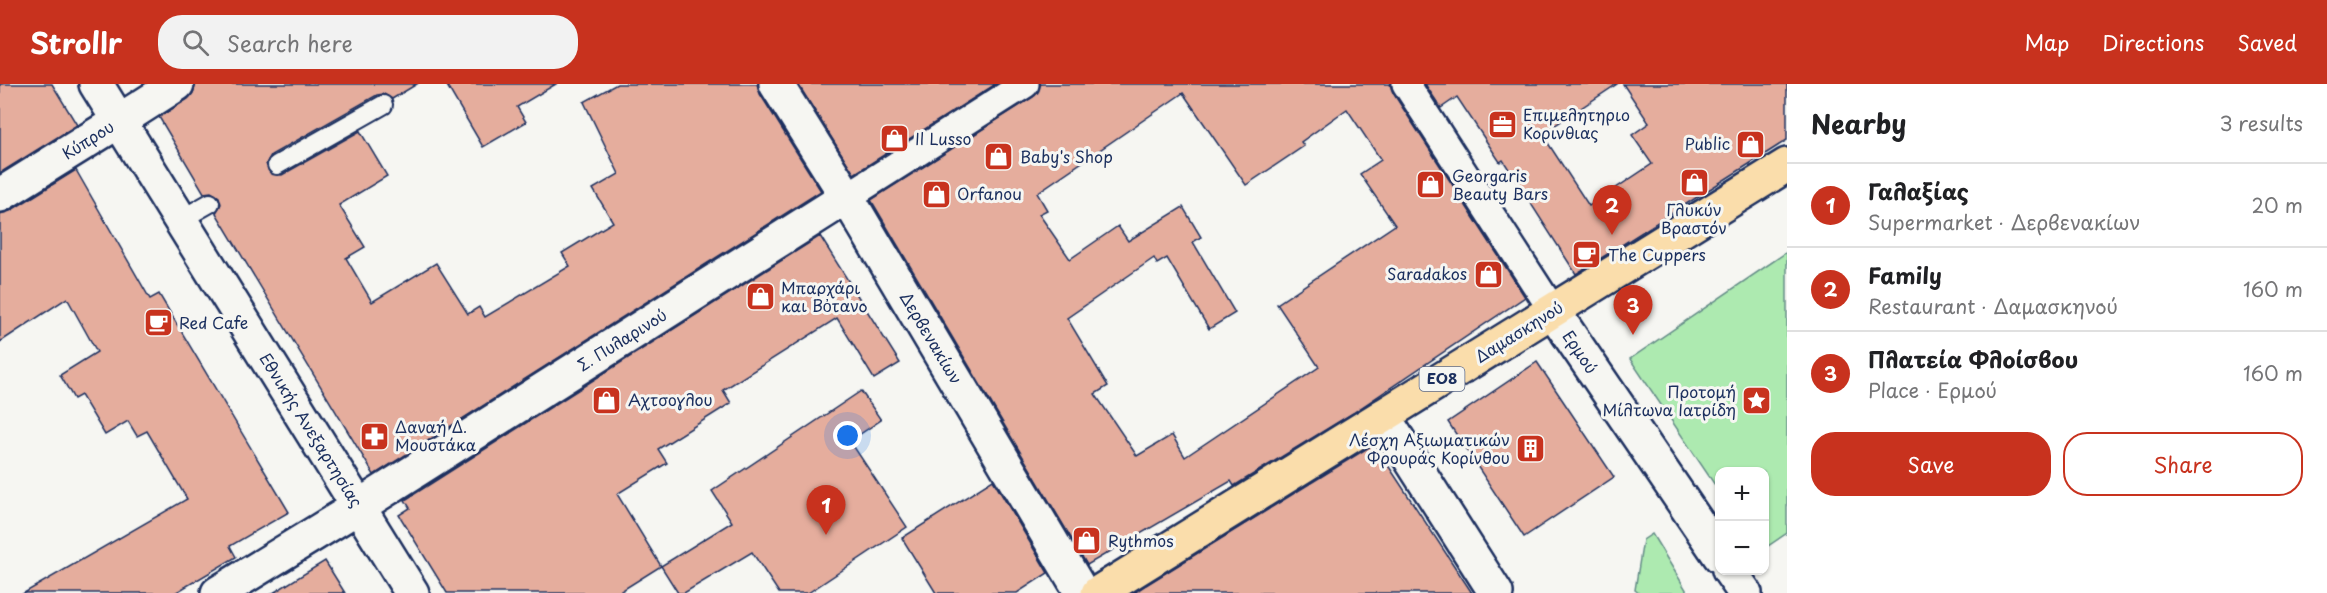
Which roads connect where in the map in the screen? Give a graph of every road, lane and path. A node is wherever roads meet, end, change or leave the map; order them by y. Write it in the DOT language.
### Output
graph roads {
  1 [pos="96,84"];
  2 [pos="177,84"];
  3 [pos="777,84"];
  4 [pos="1024,84"];
  5 [pos="1406,84"];
  6 [pos="383,105"];
  7 [pos="118,121"];
  8 [pos="277,165"];
  9 [pos="1787,165"];
  10 [pos="0,195"];
  11 [pos="847,197"];
  12 [pos="210,203"];
  13 [pos="180,220"];
  14 [pos="1553,311"];
  15 [pos="1383,416"];
  16 [pos="358,507"];
  17 [pos="1715,550"];
  18 [pos="1732,575"];
  19 [pos="218,593"];
  20 [pos="412,593"];
  21 [pos="1082,593"];
  22 [pos="1098,593"];
  23 [pos="1496,593"];
  24 [pos="1744,593"];
  1 -- 7 [label="street, Εθνικής Ανεξαρτησίας"];
  2 -- 7 [label="street, Κύπρου"];
  3 -- 11 [label="street, Δερβενακίων"];
  4 -- 11 [label="street, Σ. Πυλαρινού"];
  5 -- 14 [label="street, Ερμού"];
  6 -- 8 [label="lane"];
  7 -- 10 [label="street, Κύπρου"];
  7 -- 13 [label="street, Εθνικής Ανεξαρτησίας"];
  9 -- 14 [label="main road, Δαμασκηνού / ΕΟ8"];
  11 -- 16 [label="street, Σ. Πυλαρινού"];
  11 -- 21 [label="street, Δερβενακίων"];
  12 -- 13 [label="lane"];
  13 -- 16 [label="street, Εθνικής Ανεξαρτησίας"];
  14 -- 15 [label="main road, Δαμασκηνού / ΕΟ8"];
  14 -- 17 [label="street, Ερμού"];
  15 -- 22 [label="main road, Δαμασκηνού / ΕΟ8"];
  15 -- 23 [label="street"];
  16 -- 19 [label="street, Σ. Πυλαρινού"];
  16 -- 20 [label="street, Εθνικής Ανεξαρτησίας"];
  18 -- 24 [label="street"];
}
